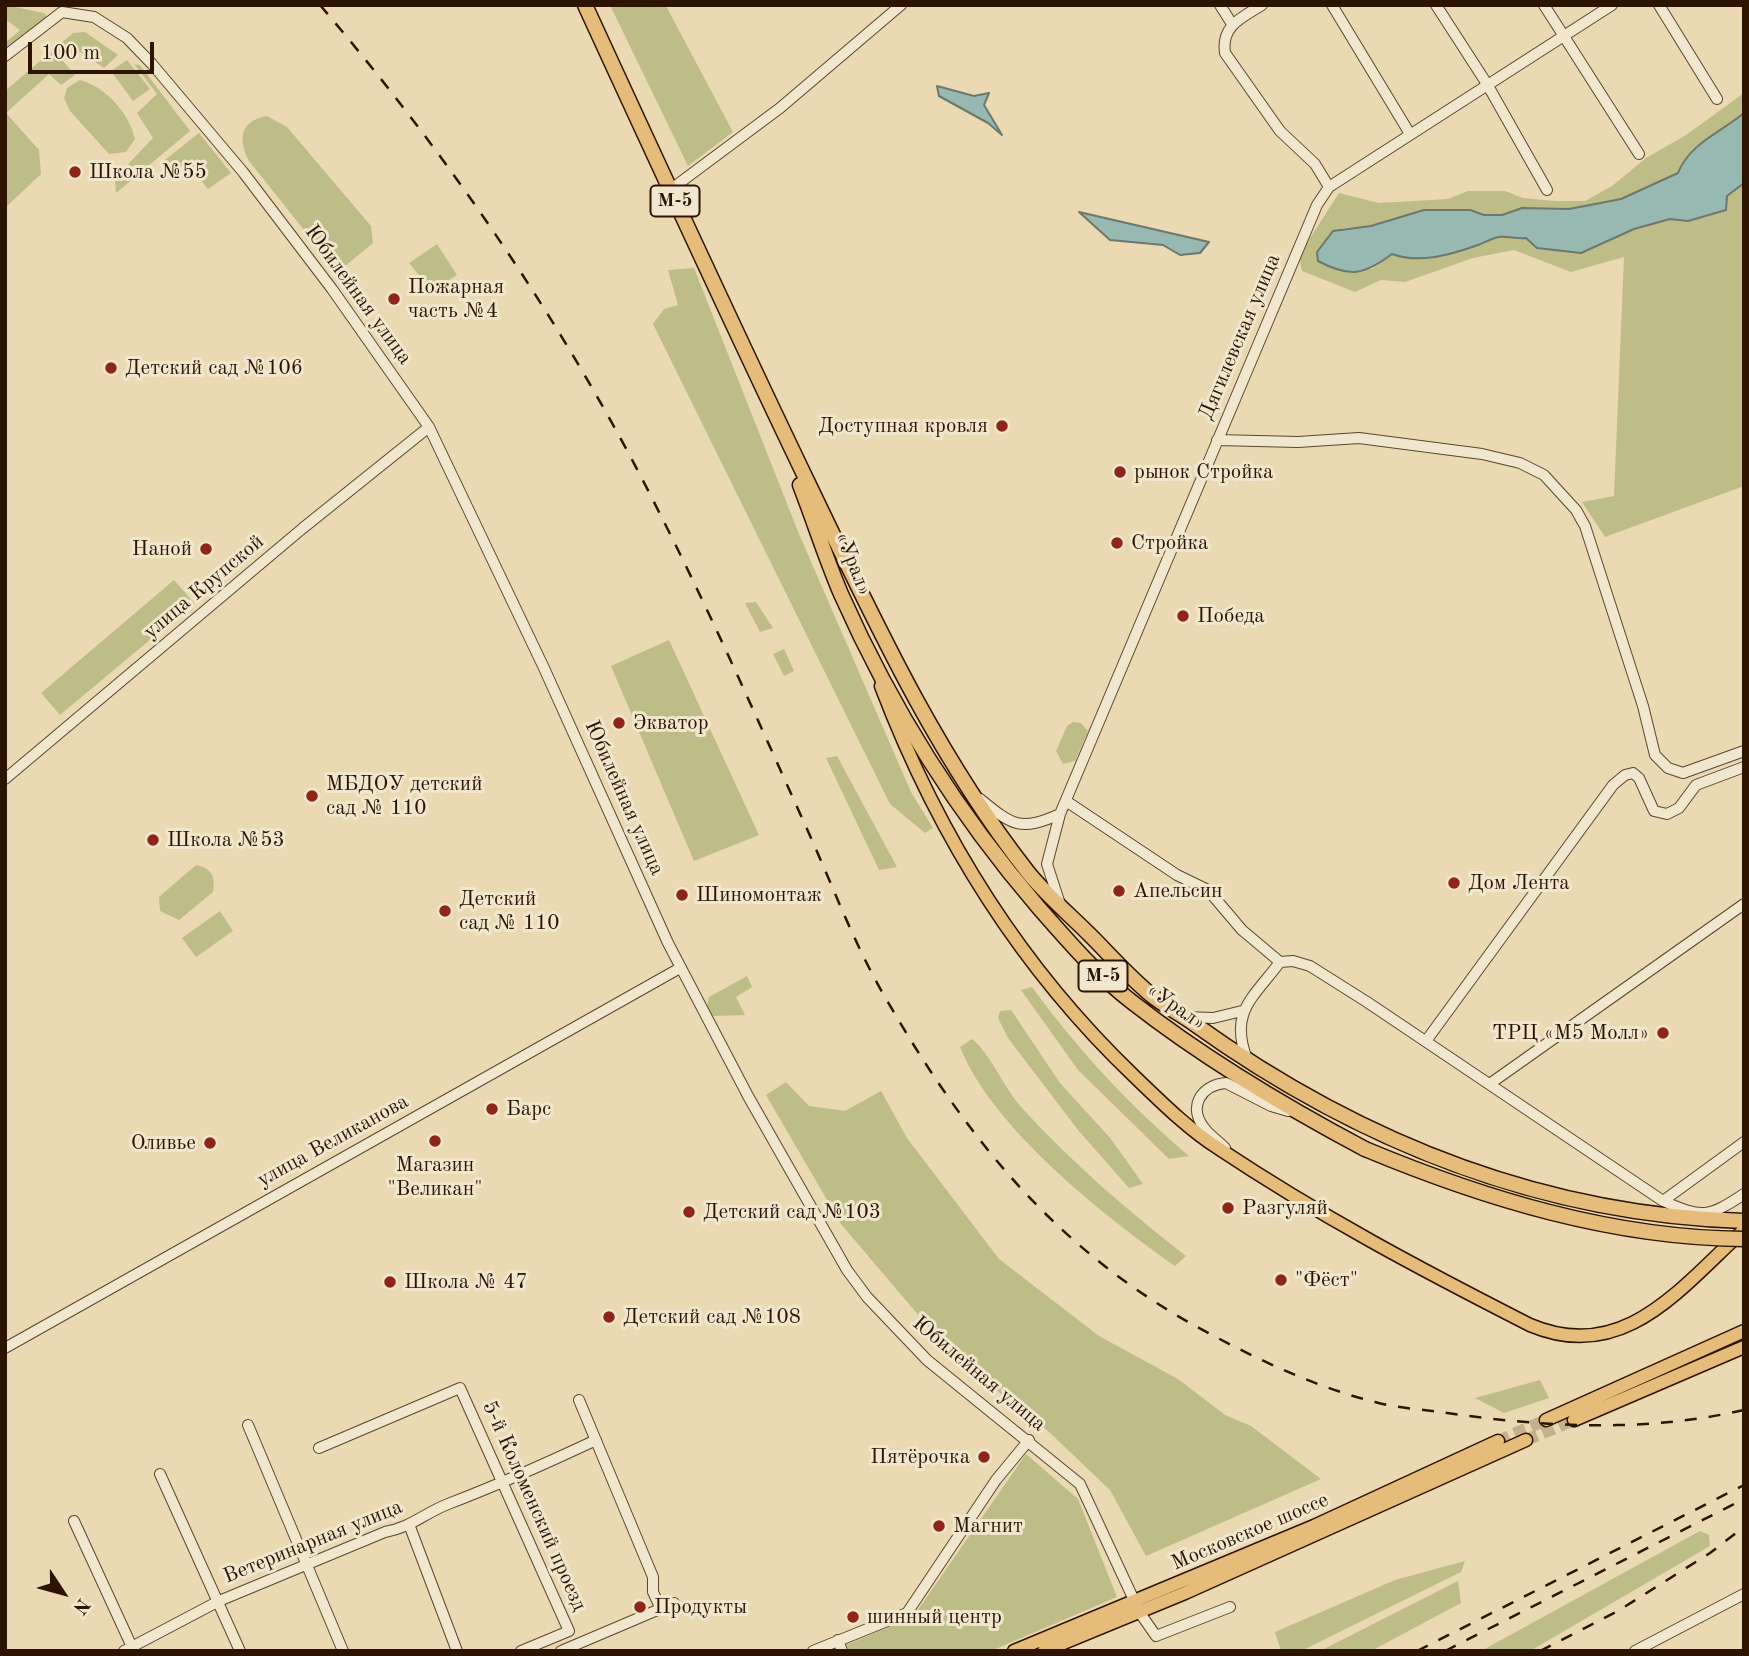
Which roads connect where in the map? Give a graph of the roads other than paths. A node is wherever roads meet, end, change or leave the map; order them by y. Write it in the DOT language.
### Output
graph roads {
  1 [pos="585,5"];
  2 [pos="901,5"];
  3 [pos="1220,5"];
  4 [pos="1262,5"];
  5 [pos="1332,5"];
  6 [pos="1436,5"];
  7 [pos="1544,5"];
  8 [pos="1612,5"];
  9 [pos="1658,5"];
  10 [pos="1231,24"];
  11 [pos="1563,36"];
  12 [pos="5,56"];
  13 [pos="1488,84"];
  14 [pos="1717,99"];
  15 [pos="1410,134"];
  16 [pos="1639,154"];
  17 [pos="1329,187"];
  18 [pos="1547,190"];
  19 [pos="670,191"];
  20 [pos="766,396"];
  21 [pos="429,427"];
  22 [pos="1217,440"];
  23 [pos="865,644"];
  24 [pos="1744,751"];
  25 [pos="1744,767"];
  26 [pos="5,779"];
  27 [pos="968,789"];
  28 [pos="1066,802"];
  29 [pos="1060,814"];
  30 [pos="1744,904"];
  31 [pos="1060,906"];
  32 [pos="1280,962"];
  33 [pos="680,968"];
  34 [pos="1242,1010"];
  35 [pos="1184,1017"];
  36 [pos="1426,1041"];
  37 [pos="1248,1061"];
  38 [pos="1491,1083"];
  39 [pos="1301,1115"];
  40 [pos="1744,1142"];
  41 [pos="1232,1156"];
  42 [pos="1744,1194"];
  43 [pos="1663,1201"];
  44 [pos="1744,1221"];
  45 [pos="1744,1230"];
  46 [pos="1744,1239"];
  47 [pos="1744,1331"];
  48 [pos="5,1348"];
  49 [pos="1744,1348"];
  50 [pos="579,1400"];
  51 [pos="1546,1420"];
  52 [pos="1574,1420"];
  53 [pos="248,1425"];
  54 [pos="596,1440"];
  55 [pos="1029,1440"];
  56 [pos="1525,1440"];
  57 [pos="1498,1441"];
  58 [pos="319,1448"];
  59 [pos="160,1474"];
  60 [pos="502,1484"];
  61 [pos="74,1521"];
  62 [pos="410,1527"];
  63 [pos="309,1563"];
  64 [pos="1744,1594"];
  65 [pos="219,1601"];
  66 [pos="674,1602"];
  67 [pos="660,1607"];
  68 [pos="1138,1607"];
  69 [pos="1230,1607"];
  70 [pos="838,1640"];
  71 [pos="128,1649"];
  72 [pos="240,1651"];
  73 [pos="343,1651"];
  74 [pos="457,1651"];
  75 [pos="521,1651"];
  76 [pos="561,1651"];
  77 [pos="813,1651"];
  78 [pos="842,1651"];
  79 [pos="1014,1651"];
  80 [pos="1044,1651"];
  81 [pos="1635,1651"];
  1 -- 19 [label="highway, «Урал» / М-5"];
  2 -- 19 [label="street"];
  3 -- 10 [label="street"];
  4 -- 10 [label="street"];
  5 -- 15 [label="street"];
  6 -- 13 [label="street"];
  7 -- 11 [label="street"];
  8 -- 11 [label="street, Дягилевская улица"];
  9 -- 14 [label="street"];
  10 -- 17 [label="street"];
  11 -- 13 [label="street, Дягилевская улица"];
  11 -- 16 [label="street"];
  12 -- 21 [label="street, Юбилейная улица"];
  13 -- 15 [label="street, Дягилевская улица"];
  13 -- 18 [label="street"];
  15 -- 17 [label="street, Дягилевская улица"];
  17 -- 22 [label="street, Дягилевская улица"];
  19 -- 20 [label="highway, «Урал» / М-5"];
  20 -- 23 [label="highway, «Урал» / М-5"];
  20 -- 27 [label="highway, «Урал» / М-5"];
  21 -- 26 [label="street, улица Крупской"];
  21 -- 33 [label="street, Юбилейная улица"];
  22 -- 24 [label="street"];
  22 -- 28 [label="street, Дягилевская улица"];
  23 -- 39 [label="highway, «Урал» / М-5"];
  23 -- 41 [label="main road"];
  25 -- 36 [label="street"];
  27 -- 29 [label="street"];
  27 -- 31 [label="highway, «Урал» / М-5"];
  28 -- 29 [label="street, Дягилевская улица"];
  28 -- 32 [label="street"];
  29 -- 31 [label="street, Дягилевская улица"];
  30 -- 38 [label="street"];
  31 -- 35 [label="highway, «Урал» / М-5"];
  32 -- 34 [label="street"];
  32 -- 36 [label="street"];
  33 -- 48 [label="street, улица Великанова"];
  33 -- 55 [label="street, Юбилейная улица"];
  34 -- 35 [label="street"];
  34 -- 37 [label="street"];
  35 -- 37 [label="highway, «Урал» / М-5"];
  36 -- 38 [label="street"];
  37 -- 44 [label="highway, «Урал» / М-5"];
  38 -- 43 [label="street"];
  39 -- 41 [label="street"];
  39 -- 46 [label="highway, «Урал» / М-5, bridge"];
  40 -- 43 [label="street"];
  41 -- 45 [label="main road"];
  42 -- 43 [label="street"];
  47 -- 51 [label="main road"];
  49 -- 52 [label="main road"];
  50 -- 54 [label="street"];
  53 -- 63 [label="street"];
  54 -- 60 [label="street, Ветеринарная улица"];
  54 -- 67 [label="street"];
  55 -- 68 [label="street, Юбилейная улица"];
  55 -- 70 [label="street"];
  56 -- 68 [label="main road, Московское шоссе"];
  57 -- 68 [label="main road, Московское шоссе"];
  58 -- 60 [label="street, 5-й Коломенский проезд"];
  59 -- 65 [label="street"];
  60 -- 62 [label="street, Ветеринарная улица"];
  60 -- 75 [label="street, 5-й Коломенский проезд"];
  61 -- 71 [label="street"];
  62 -- 63 [label="street, Ветеринарная улица"];
  62 -- 74 [label="street"];
  63 -- 65 [label="street, Ветеринарная улица"];
  63 -- 73 [label="street"];
  64 -- 81 [label="street"];
  65 -- 71 [label="street, Ветеринарная улица"];
  65 -- 72 [label="street"];
  66 -- 67 [label="street"];
  67 -- 76 [label="street"];
  68 -- 69 [label="street"];
  68 -- 79 [label="main road, Московское шоссе"];
  68 -- 80 [label="main road, Московское шоссе"];
  70 -- 77 [label="street"];
  70 -- 78 [label="street"];
}
